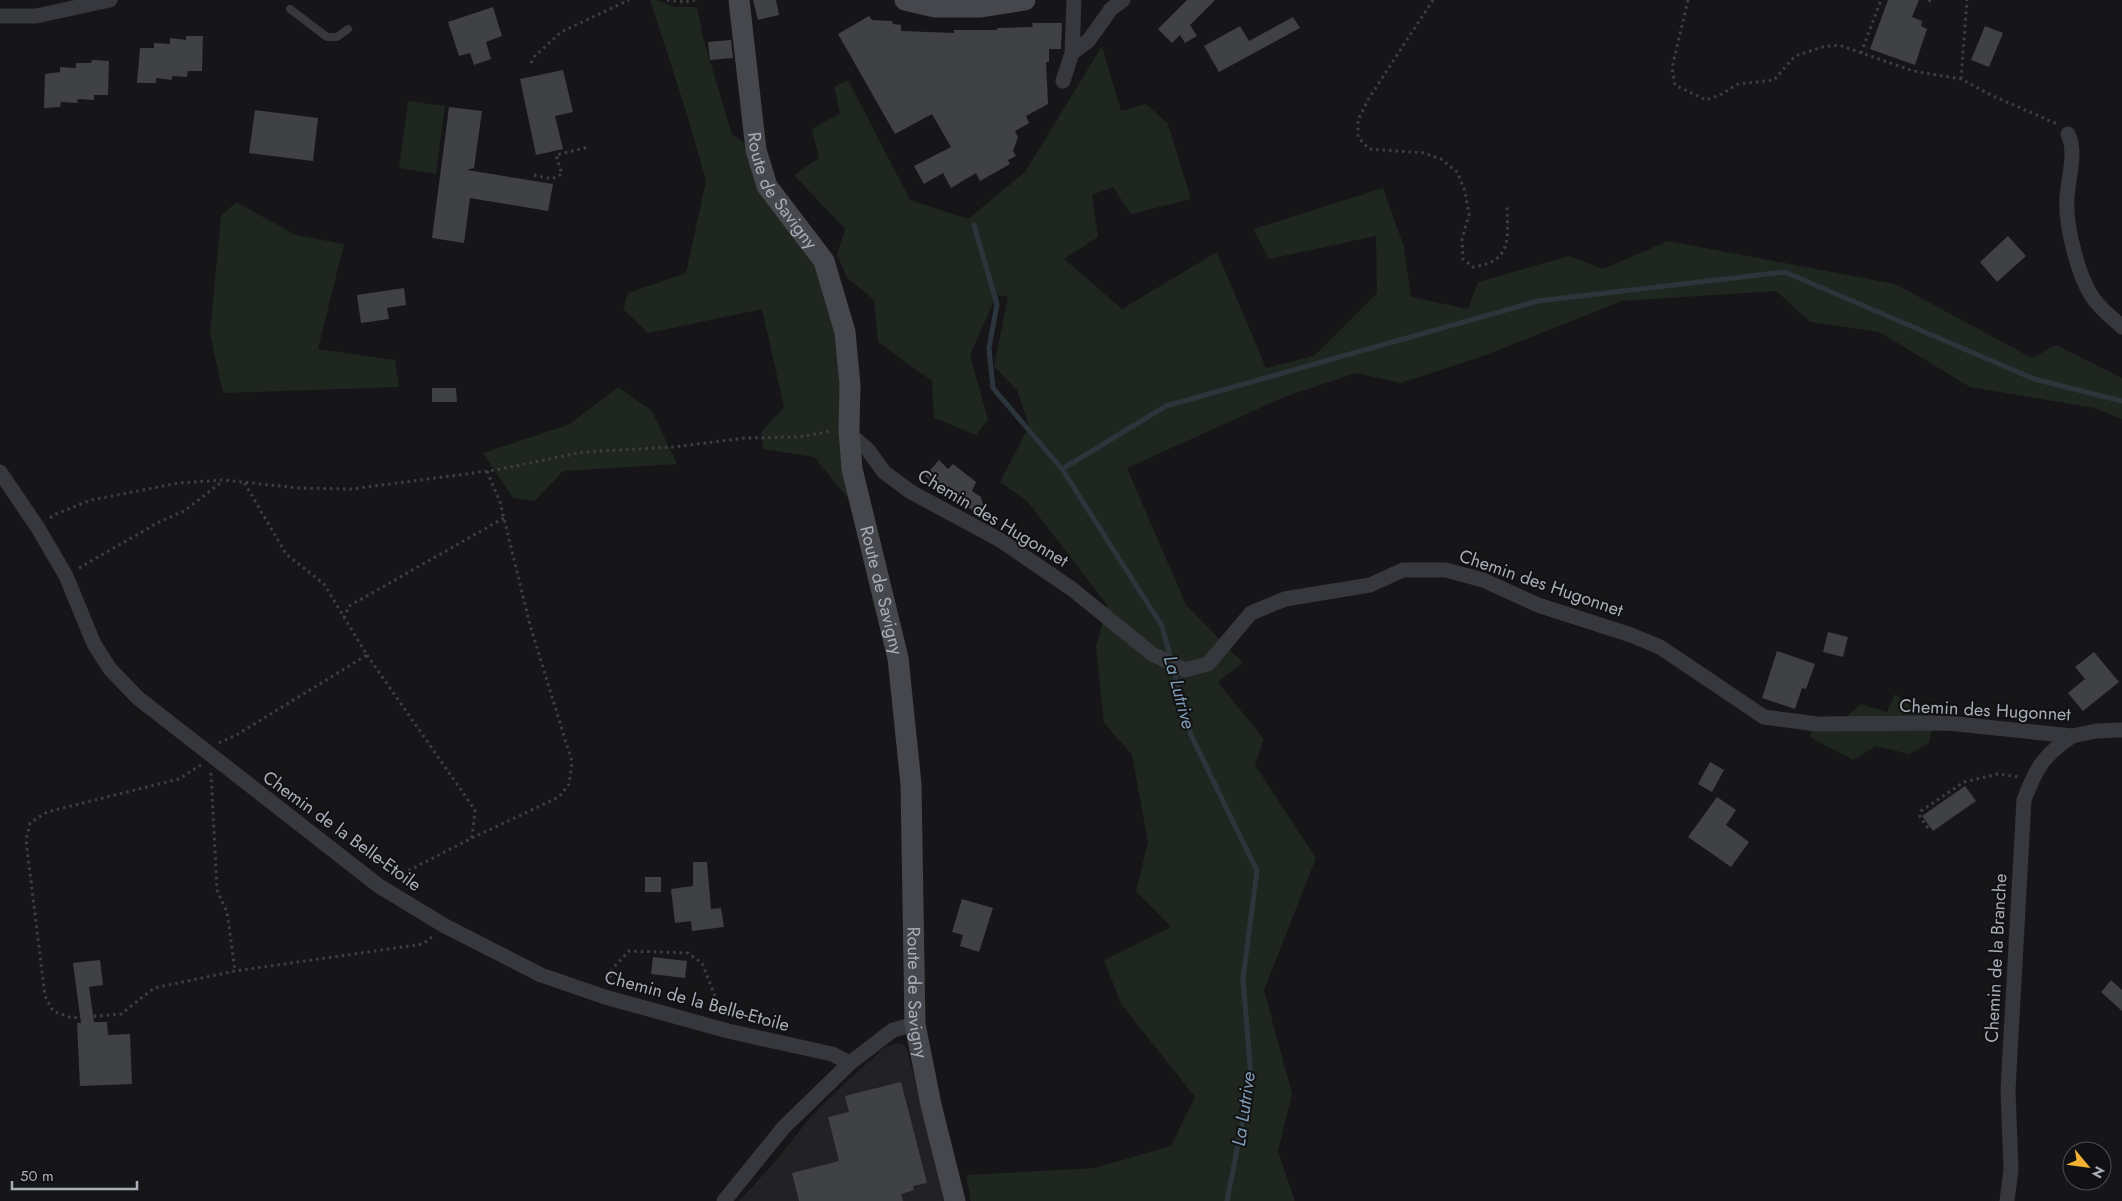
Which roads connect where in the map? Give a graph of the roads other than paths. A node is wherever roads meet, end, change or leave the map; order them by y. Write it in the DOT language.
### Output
graph roads {
  1 [pos="110,0"];
  2 [pos="739,0"];
  3 [pos="905,0"];
  4 [pos="1025,0"];
  5 [pos="1074,0"];
  6 [pos="1123,0"];
  7 [pos="290,9"];
  8 [pos="0,16"];
  9 [pos="348,29"];
  10 [pos="1072,53"];
  11 [pos="1064,81"];
  12 [pos="2068,134"];
  13 [pos="2122,327"];
  14 [pos="849,433"];
  15 [pos="0,472"];
  16 [pos="2122,730"];
  17 [pos="2072,736"];
  18 [pos="915,1024"];
  19 [pos="850,1064"];
  20 [pos="724,1201"];
  21 [pos="955,1201"];
  22 [pos="2007,1201"];
  1 -- 8 [label="street"];
  2 -- 14 [label="street, Route de Savigny"];
  3 -- 4 [label="street"];
  5 -- 10 [label="street"];
  6 -- 10 [label="street"];
  7 -- 9 [label="lane"];
  10 -- 11 [label="street"];
  12 -- 13 [label="street"];
  14 -- 17 [label="street, Chemin des Hugonnet"];
  14 -- 18 [label="street, Route de Savigny"];
  15 -- 19 [label="street, Chemin de la Belle-Etoile"];
  16 -- 17 [label="street, Chemin des Hugonnet"];
  17 -- 22 [label="street, Chemin de la Branche"];
  18 -- 19 [label="street"];
  18 -- 21 [label="street, Route de Savigny"];
  19 -- 20 [label="street"];
}
